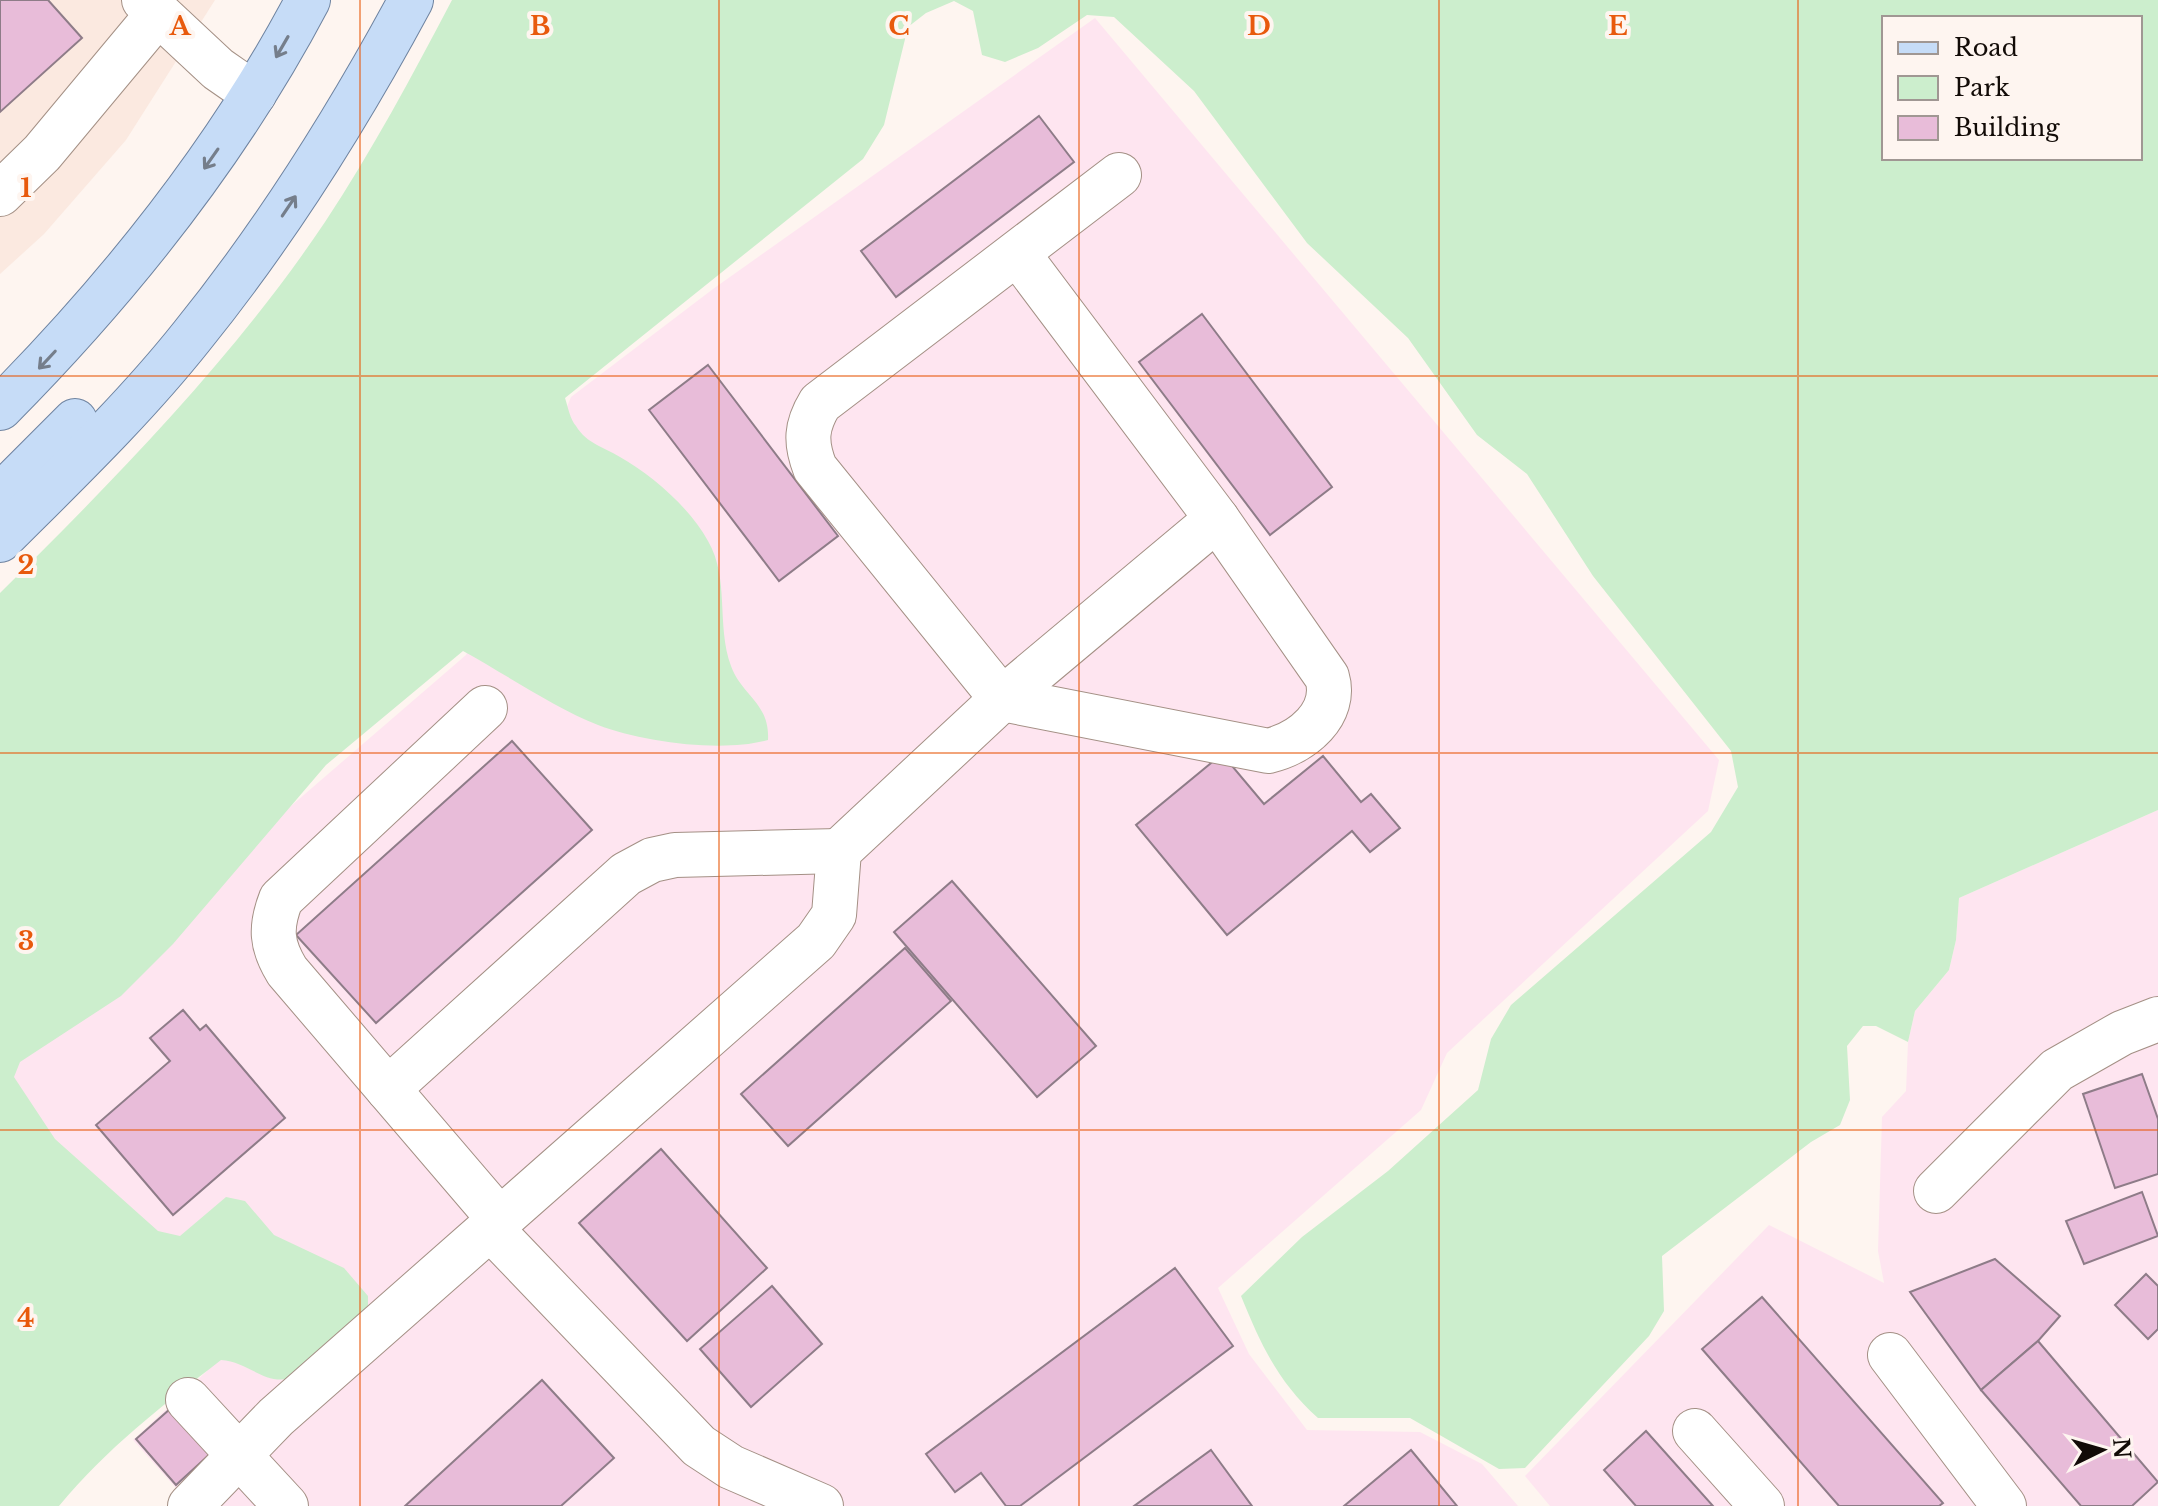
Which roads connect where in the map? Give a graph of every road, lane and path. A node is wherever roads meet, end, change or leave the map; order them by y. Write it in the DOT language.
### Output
graph roads {
  1 [pos="308,0"];
  2 [pos="378,0"];
  3 [pos="411,0"];
  4 [pos="150,8"];
  5 [pos="254,94"];
  6 [pos="1119,175"];
  7 [pos="0,194"];
  8 [pos="1018,254"];
  9 [pos="248,264"];
  10 [pos="104,392"];
  11 [pos="0,408"];
  12 [pos="0,496"];
  13 [pos="1217,519"];
  14 [pos="0,531"];
  15 [pos="0,540"];
  16 [pos="1002,699"];
  17 [pos="485,708"];
  18 [pos="839,851"];
  19 [pos="2158,1019"];
  20 [pos="388,1089"];
  21 [pos="1936,1191"];
  22 [pos="496,1226"];
  23 [pos="1890,1355"];
  24 [pos="188,1400"];
  25 [pos="1695,1431"];
  26 [pos="241,1455"];
  27 [pos="190,1506"];
  28 [pos="286,1506"];
  29 [pos="821,1506"];
  30 [pos="1762,1506"];
  31 [pos="2004,1506"];
  1 -- 5 [label="main road, one-way"];
  2 -- 10 [label="main road"];
  9 -- 3 [label="main road, one-way"];
  4 -- 5 [label="lane"];
  4 -- 7 [label="lane"];
  5 -- 11 [label="main road, one-way"];
  6 -- 8 [label="lane"];
  8 -- 13 [label="lane"];
  8 -- 16 [label="lane"];
  9 -- 10 [label="main road"];
  9 -- 15 [label="main road"];
  10 -- 12 [label="main road"];
  10 -- 14 [label="main road"];
  13 -- 16 [label="lane"];
  13 -- 16 [label="lane"];
  16 -- 18 [label="lane"];
  17 -- 20 [label="lane"];
  18 -- 20 [label="lane"];
  18 -- 22 [label="lane"];
  19 -- 21 [label="lane"];
  20 -- 22 [label="lane"];
  22 -- 26 [label="lane"];
  22 -- 29 [label="lane"];
  23 -- 31 [label="lane"];
  24 -- 26 [label="lane"];
  25 -- 30 [label="lane"];
  26 -- 27 [label="lane"];
  26 -- 28 [label="lane"];
}
